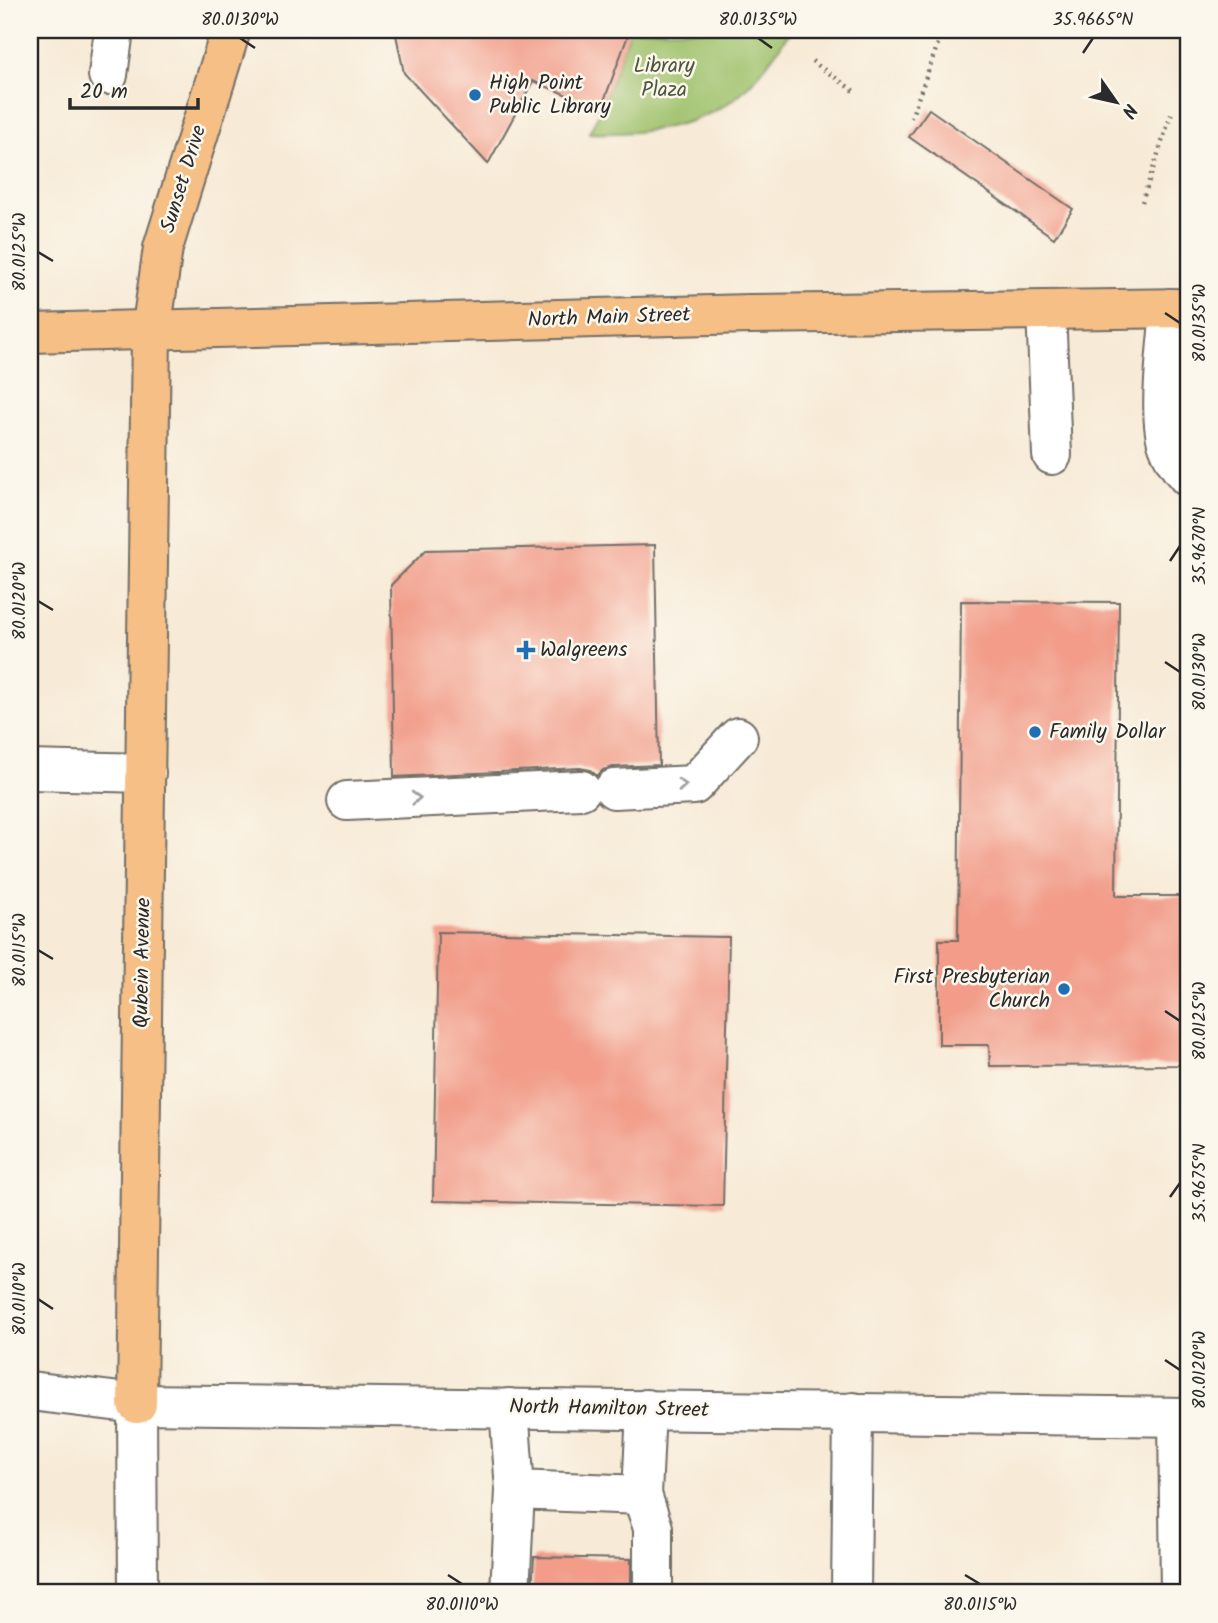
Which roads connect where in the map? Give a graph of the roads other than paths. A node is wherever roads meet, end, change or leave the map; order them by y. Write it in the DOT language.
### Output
graph roads {
  1 [pos="114,30"];
  2 [pos="230,30"];
  3 [pos="108,75"];
  4 [pos="1179,308"];
  5 [pos="1046,310"];
  6 [pos="151,332"];
  7 [pos="30,333"];
  8 [pos="1052,454"];
  9 [pos="1188,477"];
  10 [pos="738,737"];
  11 [pos="30,771"];
  12 [pos="146,773"];
  13 [pos="348,801"];
  14 [pos="30,1391"];
  15 [pos="137,1404"];
  16 [pos="509,1408"];
  17 [pos="646,1409"];
  18 [pos="853,1412"];
  19 [pos="1183,1417"];
  20 [pos="514,1490"];
  21 [pos="642,1495"];
  22 [pos="138,1593"];
  23 [pos="510,1593"];
  24 [pos="653,1593"];
  25 [pos="851,1593"];
  26 [pos="1180,1593"];
  1 -- 3 [label="street"];
  2 -- 6 [label="main road, Sunset Drive"];
  4 -- 5 [label="main road, North Main Street"];
  4 -- 9 [label="street"];
  5 -- 6 [label="main road, North Main Street"];
  5 -- 8 [label="street"];
  6 -- 7 [label="main road, North Main Street"];
  6 -- 12 [label="main road, Qubein Avenue"];
  13 -- 10 [label="street, one-way"];
  11 -- 12 [label="street"];
  12 -- 15 [label="main road, Qubein Avenue"];
  14 -- 15 [label="street, North Hamilton Street"];
  15 -- 16 [label="street, North Hamilton Street"];
  15 -- 22 [label="street, Qubein Avenue"];
  16 -- 17 [label="street, North Hamilton Street"];
  16 -- 20 [label="street"];
  17 -- 18 [label="street, North Hamilton Street"];
  17 -- 21 [label="street"];
  18 -- 19 [label="street, North Hamilton Street"];
  18 -- 25 [label="street"];
  19 -- 26 [label="street"];
  20 -- 21 [label="street"];
  20 -- 23 [label="street"];
  21 -- 24 [label="street"];
}
